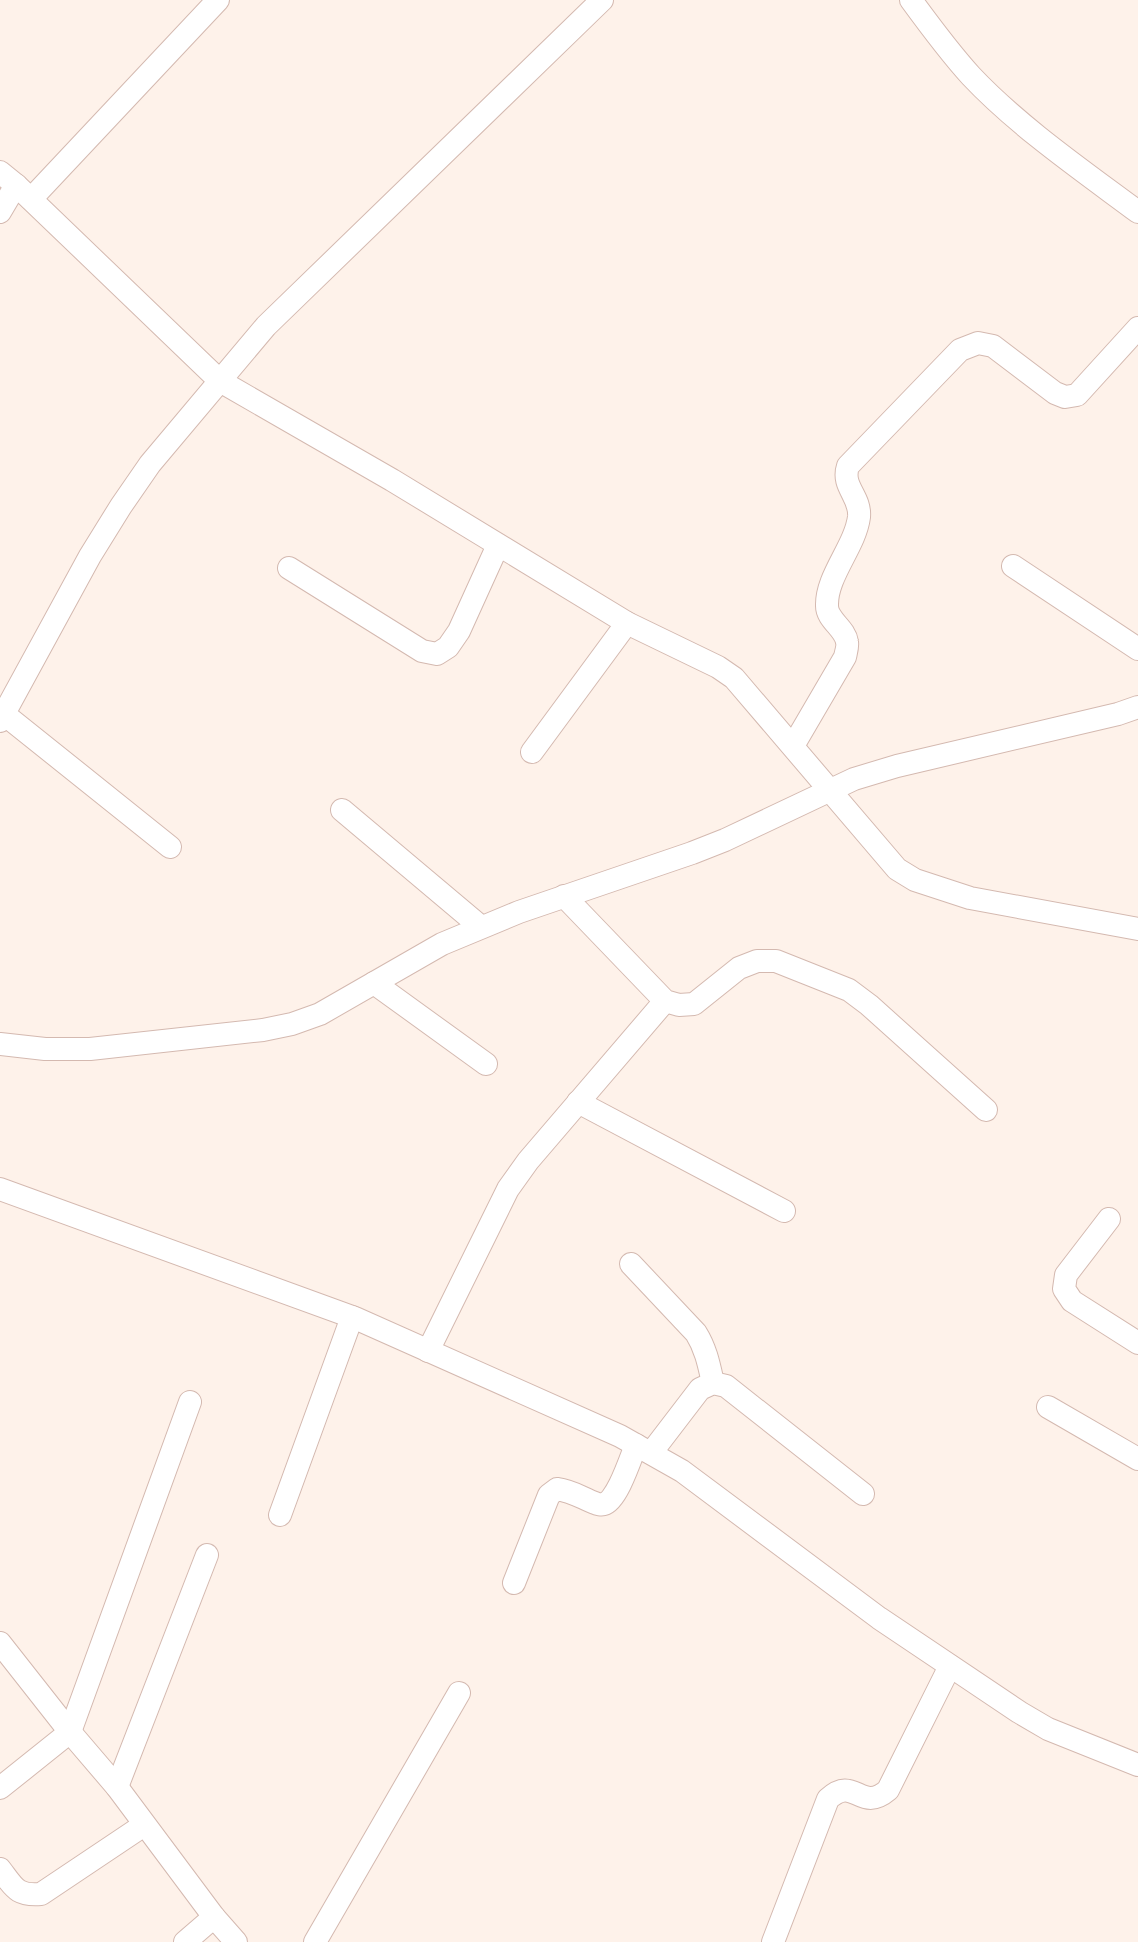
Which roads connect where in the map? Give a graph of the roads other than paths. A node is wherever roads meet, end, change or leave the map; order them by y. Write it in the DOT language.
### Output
graph roads {
  1 [pos="218,0"];
  2 [pos="602,0"];
  3 [pos="911,0"];
  4 [pos="16,185"];
  5 [pos="0,212"];
  6 [pos="1138,212"];
  7 [pos="1138,328"];
  8 [pos="220,381"];
  9 [pos="498,545"];
  10 [pos="1013,566"];
  11 [pos="289,568"];
  12 [pos="627,623"];
  13 [pos="1138,649"];
  14 [pos="1138,707"];
  15 [pos="2,717"];
  16 [pos="793,746"];
  17 [pos="532,752"];
  18 [pos="831,791"];
  19 [pos="342,810"];
  20 [pos="170,847"];
  21 [pos="564,896"];
  22 [pos="481,928"];
  23 [pos="1138,929"];
  24 [pos="374,983"];
  25 [pos="664,1001"];
  26 [pos="0,1044"];
  27 [pos="486,1064"];
  28 [pos="578,1102"];
  29 [pos="986,1110"];
  30 [pos="0,1189"];
  31 [pos="784,1211"];
  32 [pos="1109,1219"];
  33 [pos="631,1264"];
  34 [pos="352,1317"];
  35 [pos="1138,1343"];
  36 [pos="428,1351"];
  37 [pos="713,1383"];
  38 [pos="190,1402"];
  39 [pos="1048,1407"];
  40 [pos="643,1449"];
  41 [pos="1138,1458"];
  42 [pos="863,1494"];
  43 [pos="280,1515"];
  44 [pos="207,1555"];
  45 [pos="514,1583"];
  46 [pos="0,1644"];
  47 [pos="950,1666"];
  48 [pos="459,1693"];
  49 [pos="70,1732"];
  50 [pos="1138,1765"];
  51 [pos="117,1787"];
  52 [pos="0,1788"];
  53 [pos="144,1825"];
  54 [pos="0,1869"];
  55 [pos="214,1917"];
  56 [pos="185,1942"];
  57 [pos="236,1942"];
  58 [pos="315,1942"];
  59 [pos="773,1942"];
  1 -- 4 [label="street"];
  2 -- 8 [label="street"];
  3 -- 6 [label="street"];
  4 -- 5 [label="street"];
  4 -- 8 [label="street"];
  7 -- 16 [label="street"];
  8 -- 9 [label="street"];
  8 -- 15 [label="street"];
  9 -- 11 [label="street"];
  9 -- 12 [label="street"];
  10 -- 13 [label="street"];
  12 -- 16 [label="street"];
  12 -- 17 [label="street"];
  14 -- 18 [label="street"];
  15 -- 20 [label="street"];
  16 -- 18 [label="street"];
  18 -- 21 [label="street"];
  18 -- 23 [label="street"];
  19 -- 22 [label="street"];
  21 -- 22 [label="street"];
  21 -- 25 [label="street"];
  22 -- 24 [label="street"];
  24 -- 26 [label="street"];
  24 -- 27 [label="street"];
  25 -- 28 [label="street"];
  25 -- 29 [label="street"];
  28 -- 31 [label="street"];
  28 -- 36 [label="street"];
  30 -- 34 [label="street"];
  32 -- 35 [label="street"];
  33 -- 37 [label="street"];
  34 -- 36 [label="street"];
  34 -- 43 [label="street"];
  36 -- 40 [label="street"];
  37 -- 40 [label="street"];
  37 -- 42 [label="street"];
  38 -- 49 [label="street"];
  39 -- 41 [label="street"];
  40 -- 45 [label="street"];
  40 -- 47 [label="street"];
  44 -- 51 [label="street"];
  46 -- 49 [label="street"];
  47 -- 50 [label="street"];
  47 -- 59 [label="street"];
  48 -- 58 [label="street"];
  49 -- 51 [label="street"];
  49 -- 52 [label="street"];
  51 -- 53 [label="street"];
  53 -- 54 [label="street"];
  53 -- 55 [label="street"];
  55 -- 56 [label="street"];
  55 -- 57 [label="street"];
}
